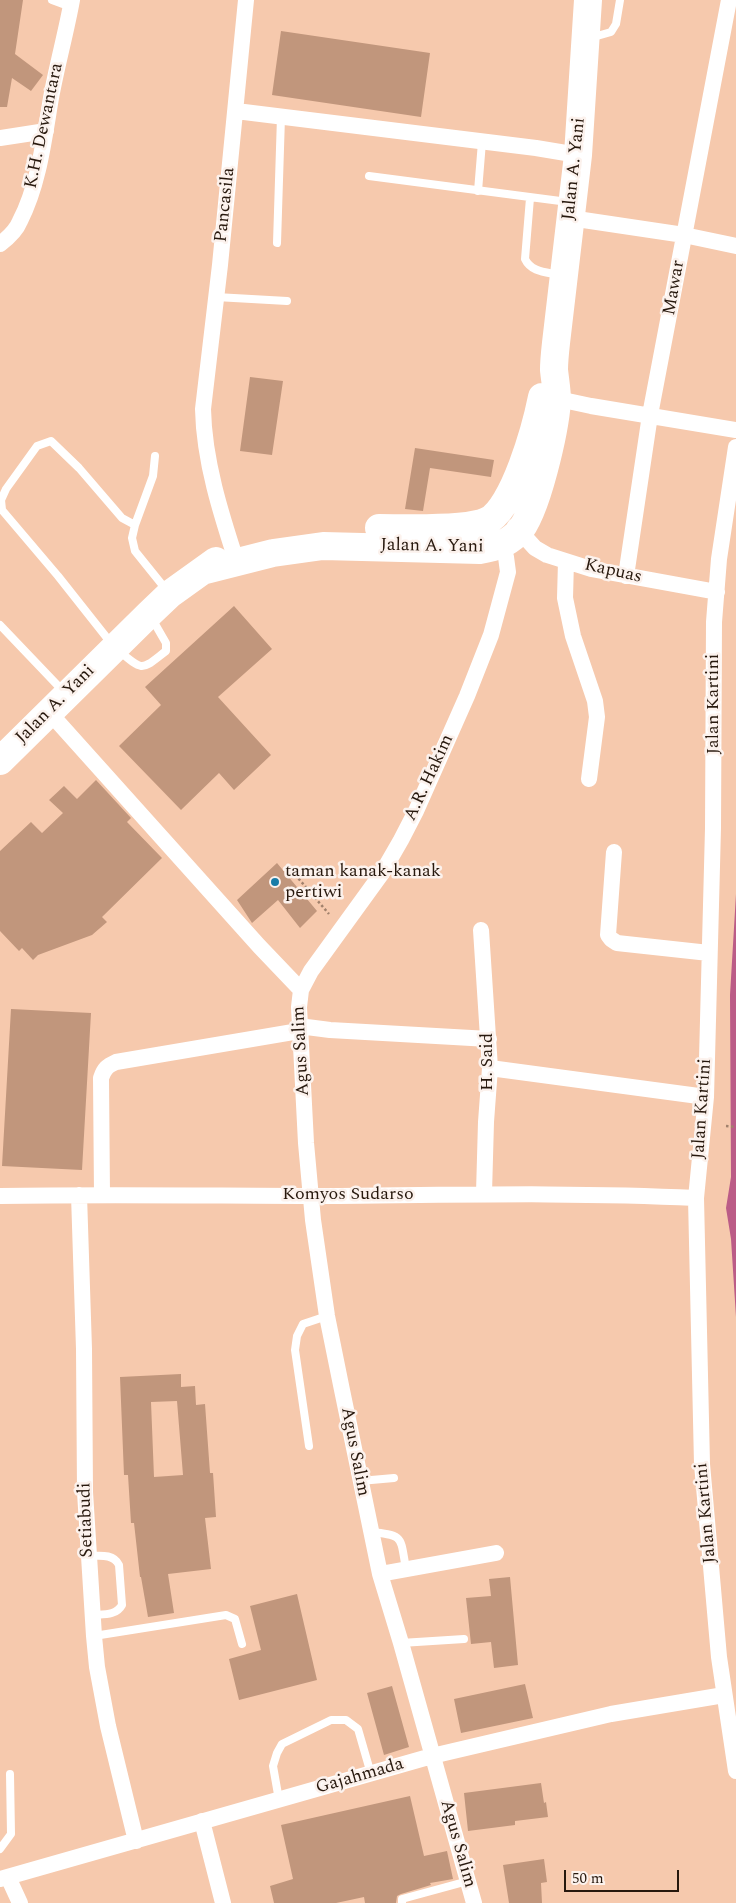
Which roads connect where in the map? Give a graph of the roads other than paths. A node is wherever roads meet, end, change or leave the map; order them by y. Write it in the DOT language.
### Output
graph roads {
  1 [pos="52,0"];
  2 [pos="246,0"];
  3 [pos="588,0"];
  4 [pos="620,0"];
  5 [pos="729,0"];
  6 [pos="71,4"];
  7 [pos="586,39"];
  8 [pos="236,112"];
  9 [pos="281,117"];
  10 [pos="46,130"];
  11 [pos="0,138"];
  12 [pos="482,142"];
  13 [pos="578,155"];
  14 [pos="369,176"];
  15 [pos="478,191"];
  16 [pos="530,198"];
  17 [pos="571,211"];
  18 [pos="684,235"];
  19 [pos="277,243"];
  20 [pos="0,244"];
  21 [pos="736,246"];
  22 [pos="563,276"];
  23 [pos="216,297"];
  24 [pos="287,301"];
  25 [pos="550,397"];
  26 [pos="650,415"];
  27 [pos="736,430"];
  28 [pos="736,447"];
  29 [pos="155,456"];
  30 [pos="495,515"];
  31 [pos="135,525"];
  32 [pos="510,539"];
  33 [pos="235,556"];
  34 [pos="566,561"];
  35 [pos="626,576"];
  36 [pos="717,592"];
  37 [pos="170,594"];
  38 [pos="149,614"];
  39 [pos="0,625"];
  40 [pos="114,647"];
  41 [pos="57,703"];
  42 [pos="0,761"];
  43 [pos="589,779"];
  44 [pos="614,852"];
  45 [pos="481,930"];
  46 [pos="709,953"];
  47 [pos="301,990"];
  48 [pos="299,1029"];
  49 [pos="489,1040"];
  50 [pos="490,1068"];
  51 [pos="706,1097"];
  52 [pos="484,1193"];
  53 [pos="79,1195"];
  54 [pos="102,1195"];
  55 [pos="0,1196"];
  56 [pos="311,1196"];
  57 [pos="696,1198"];
  58 [pos="328,1316"];
  59 [pos="309,1446"];
  60 [pos="394,1478"];
  61 [pos="360,1481"];
  62 [pos="370,1532"];
  63 [pos="496,1552"];
  64 [pos="88,1556"];
  65 [pos="406,1569"];
  66 [pos="380,1574"];
  67 [pos="92,1615"];
  68 [pos="94,1636"];
  69 [pos="464,1639"];
  70 [pos="401,1643"];
  71 [pos="242,1644"];
  72 [pos="724,1695"];
  73 [pos="432,1756"];
  74 [pos="736,1771"];
  75 [pos="10,1774"];
  76 [pos="371,1774"];
  77 [pos="279,1800"];
  78 [pos="202,1821"];
  79 [pos="136,1841"];
  80 [pos="0,1850"];
  81 [pos="4,1878"];
  82 [pos="468,1881"];
  83 [pos="20,1903"];
  84 [pos="223,1903"];
  85 [pos="402,1903"];
  86 [pos="474,1903"];
  1 -- 6 [label="lane"];
  2 -- 8 [label="street, Pancasila"];
  3 -- 7 [label="highway, Jalan A. Yani"];
  4 -- 7 [label="lane"];
  5 -- 18 [label="street, Mawar"];
  6 -- 10 [label="street, K.H. Dewantara"];
  7 -- 13 [label="highway, Jalan A. Yani"];
  8 -- 9 [label="street"];
  8 -- 23 [label="street, Pancasila"];
  9 -- 12 [label="street"];
  9 -- 19 [label="lane"];
  10 -- 11 [label="street"];
  10 -- 20 [label="street, K.H. Dewantara"];
  12 -- 13 [label="street"];
  12 -- 15 [label="lane"];
  13 -- 17 [label="highway, Jalan A. Yani"];
  14 -- 15 [label="lane"];
  15 -- 16 [label="lane"];
  16 -- 17 [label="lane"];
  16 -- 22 [label="lane"];
  17 -- 18 [label="street"];
  17 -- 22 [label="highway, Jalan A. Yani"];
  18 -- 21 [label="street"];
  18 -- 26 [label="street, Mawar"];
  22 -- 25 [label="highway, Jalan A. Yani"];
  23 -- 24 [label="lane"];
  23 -- 33 [label="street, Pancasila"];
  25 -- 26 [label="street"];
  25 -- 30 [label="highway, Jalan A. Yani"];
  25 -- 32 [label="highway, Jalan A. Yani"];
  26 -- 27 [label="street"];
  26 -- 35 [label="street, Mawar"];
  28 -- 36 [label="street, Jalan Kartini"];
  29 -- 31 [label="lane"];
  30 -- 32 [label="street"];
  30 -- 32 [label="street"];
  30 -- 33 [label="highway, Jalan A. Yani"];
  31 -- 37 [label="lane"];
  31 -- 40 [label="lane"];
  32 -- 33 [label="highway, Jalan A. Yani"];
  32 -- 34 [label="street, Kapuas"];
  32 -- 47 [label="street, A.R. Hakim"];
  33 -- 37 [label="highway, Jalan A. Yani"];
  34 -- 35 [label="street, Kapuas"];
  34 -- 43 [label="street"];
  35 -- 36 [label="street, Kapuas"];
  36 -- 46 [label="street, Jalan Kartini"];
  37 -- 38 [label="highway, Jalan A. Yani"];
  38 -- 40 [label="highway, Jalan A. Yani"];
  38 -- 40 [label="lane"];
  39 -- 41 [label="lane"];
  40 -- 41 [label="highway, Jalan A. Yani"];
  41 -- 42 [label="highway, Jalan A. Yani"];
  41 -- 47 [label="street"];
  44 -- 46 [label="street"];
  45 -- 49 [label="street, H. Said"];
  46 -- 51 [label="street, Jalan Kartini"];
  47 -- 48 [label="street, Agus Salim"];
  48 -- 49 [label="street"];
  48 -- 54 [label="street"];
  48 -- 56 [label="street, Agus Salim"];
  49 -- 50 [label="street, H. Said"];
  50 -- 51 [label="street"];
  50 -- 52 [label="street, H. Said"];
  51 -- 57 [label="street, Jalan Kartini"];
  52 -- 56 [label="street, Komyos Sudarso"];
  52 -- 57 [label="street, Komyos Sudarso"];
  53 -- 54 [label="street, Komyos Sudarso"];
  53 -- 55 [label="street, Komyos Sudarso"];
  53 -- 64 [label="street, Setiabudi"];
  54 -- 56 [label="street, Komyos Sudarso"];
  56 -- 58 [label="street, Agus Salim"];
  57 -- 72 [label="street, Jalan Kartini"];
  58 -- 59 [label="lane"];
  58 -- 61 [label="street, Agus Salim"];
  60 -- 61 [label="lane"];
  61 -- 62 [label="street, Agus Salim"];
  62 -- 65 [label="lane"];
  62 -- 66 [label="street, Agus Salim"];
  63 -- 65 [label="street"];
  64 -- 67 [label="street, Setiabudi"];
  64 -- 67 [label="lane"];
  65 -- 66 [label="street"];
  66 -- 70 [label="street, Agus Salim"];
  67 -- 68 [label="street, Setiabudi"];
  68 -- 71 [label="lane"];
  68 -- 79 [label="street, Setiabudi"];
  69 -- 70 [label="lane"];
  70 -- 73 [label="street, Agus Salim"];
  72 -- 73 [label="street, Gajahmada"];
  72 -- 74 [label="street, Jalan Kartini"];
  73 -- 76 [label="street, Gajahmada"];
  73 -- 82 [label="street, Agus Salim"];
  75 -- 80 [label="lane"];
  76 -- 77 [label="street, Gajahmada"];
  76 -- 77 [label="lane"];
  77 -- 78 [label="street, Gajahmada"];
  78 -- 79 [label="street, Gajahmada"];
  78 -- 84 [label="street"];
  79 -- 81 [label="street, Gajahmada"];
  81 -- 83 [label="street"];
  82 -- 85 [label="lane"];
  82 -- 86 [label="street, Agus Salim"];
}
